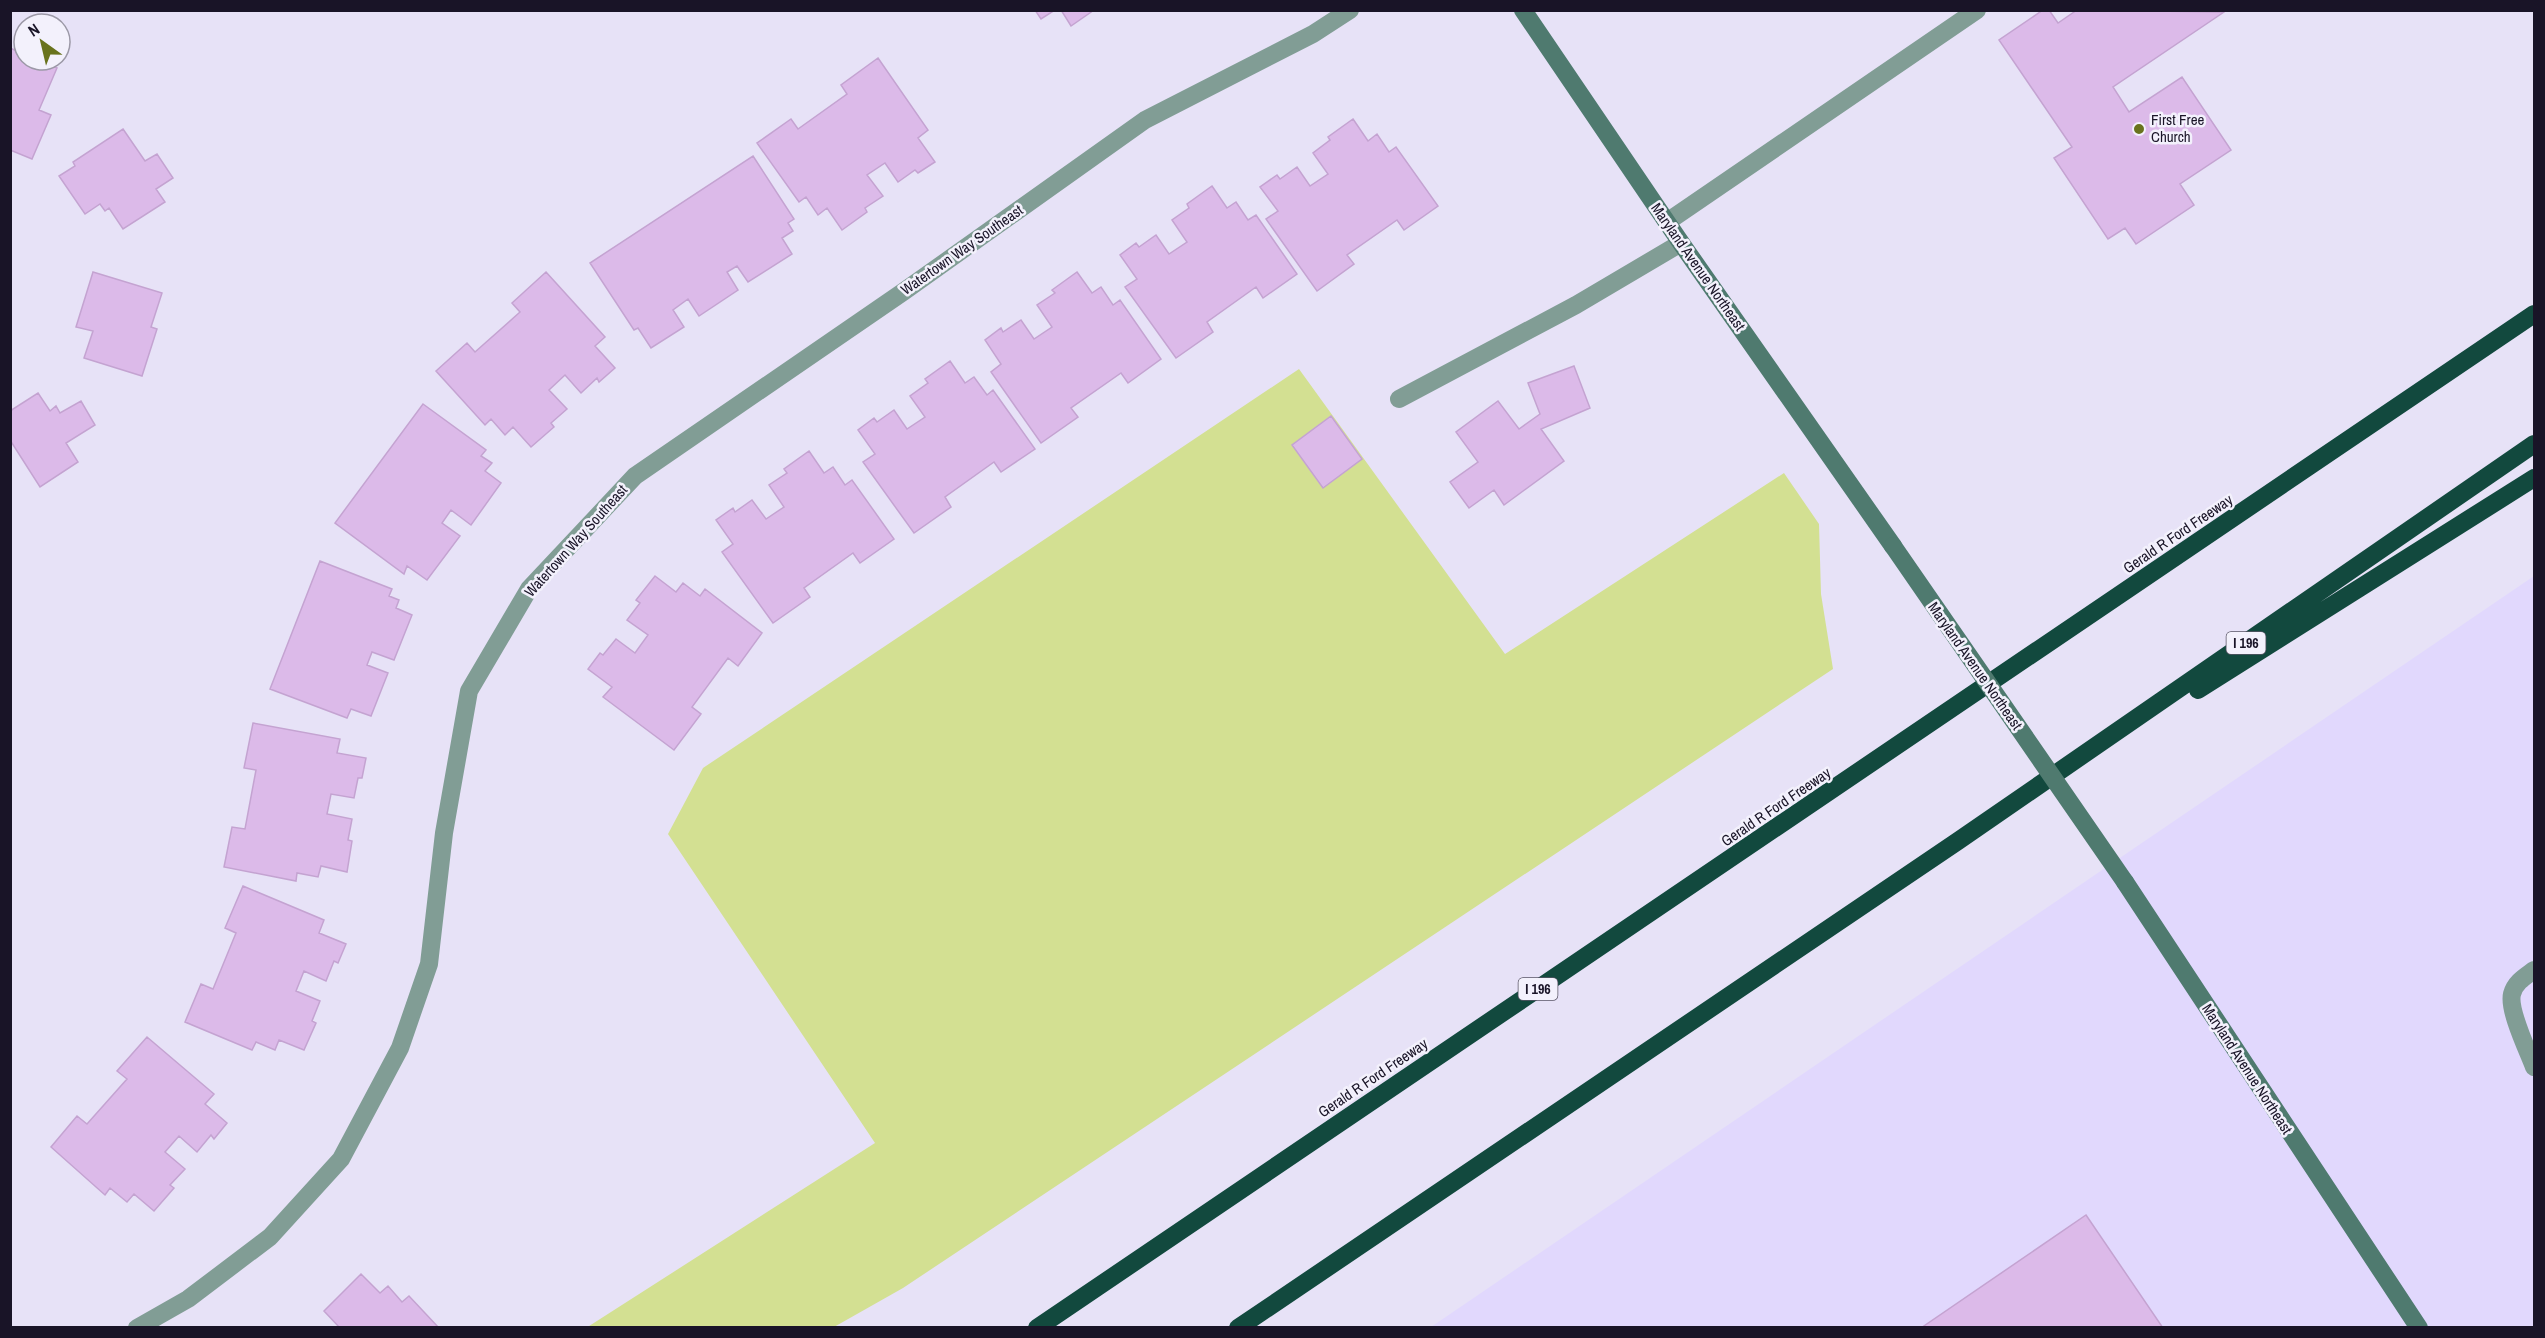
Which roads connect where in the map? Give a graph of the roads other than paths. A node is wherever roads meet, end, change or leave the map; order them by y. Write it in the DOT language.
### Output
graph roads {
  1 [pos="1350,10"];
  2 [pos="1523,10"];
  3 [pos="1977,10"];
  4 [pos="1667,222"];
  5 [pos="1681,243"];
  6 [pos="2535,314"];
  7 [pos="1399,399"];
  8 [pos="2535,444"];
  9 [pos="2535,478"];
  10 [pos="1958,842"];
  11 [pos="2535,970"];
  12 [pos="2535,1066"];
  13 [pos="137,1328"];
  14 [pos="1036,1328"];
  15 [pos="1238,1328"];
  16 [pos="2419,1328"];
  1 -- 13 [label="street, Watertown Way Southeast"];
  2 -- 4 [label="street, Maryland Avenue Northeast"];
  3 -- 4 [label="street"];
  4 -- 5 [label="street, Maryland Avenue Northeast"];
  5 -- 7 [label="street"];
  5 -- 16 [label="street, Maryland Avenue Northeast, bridge"];
  6 -- 14 [label="highway, Gerald R Ford Freeway / I 196"];
  8 -- 10 [label="highway, I 196"];
  9 -- 10 [label="highway"];
  10 -- 15 [label="highway, I 196"];
  11 -- 12 [label="street"];
}
